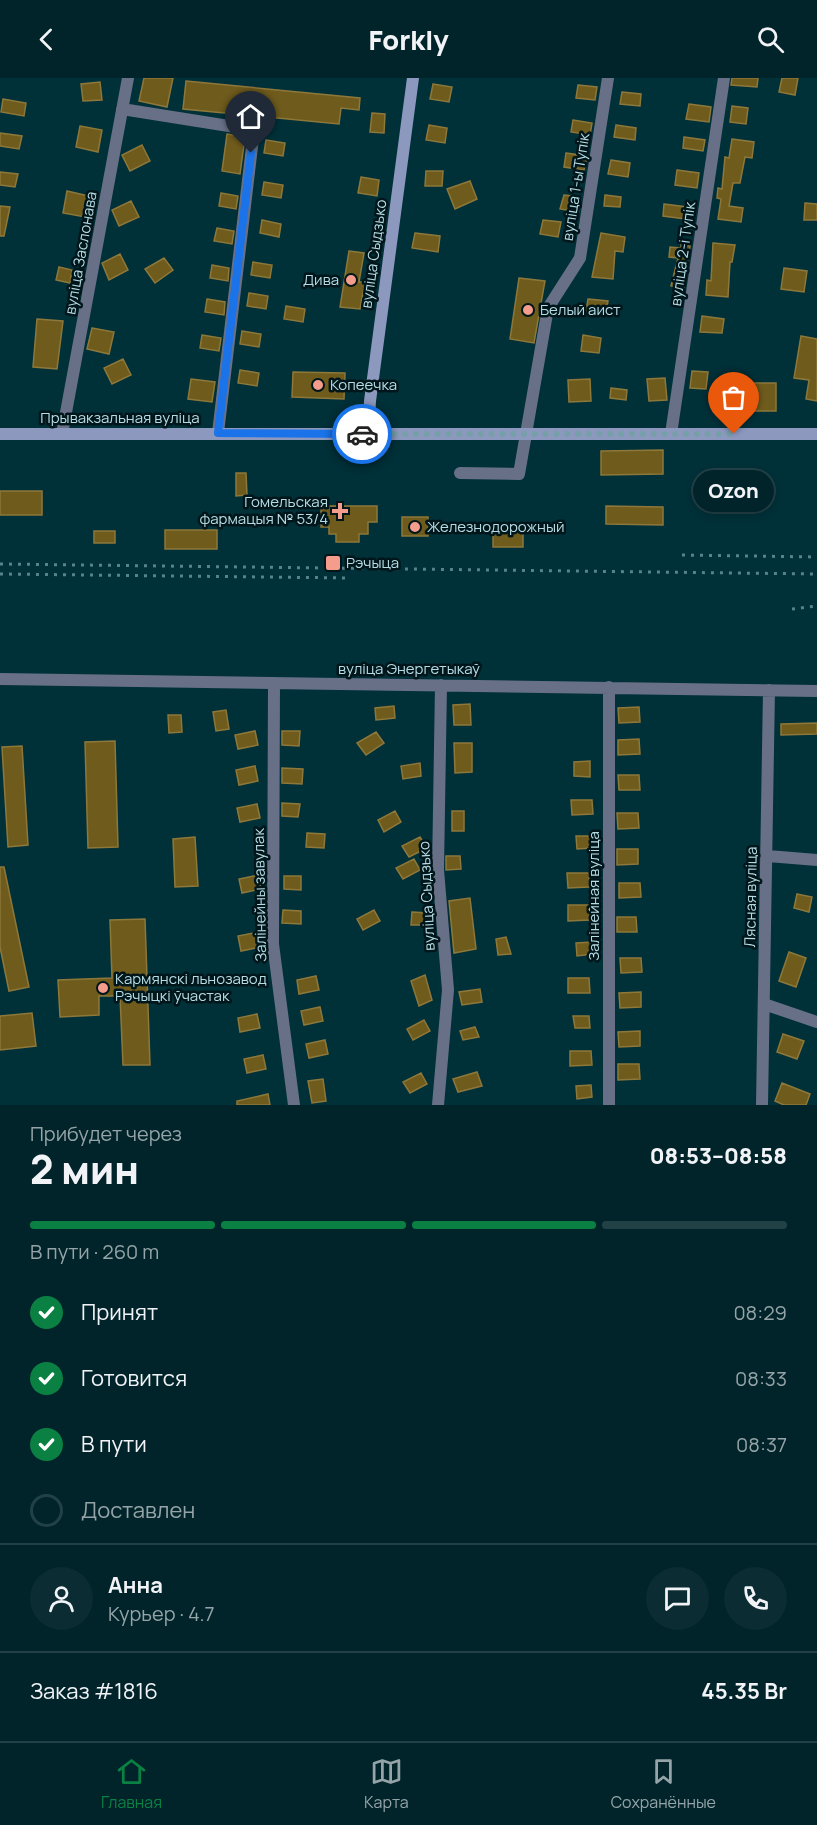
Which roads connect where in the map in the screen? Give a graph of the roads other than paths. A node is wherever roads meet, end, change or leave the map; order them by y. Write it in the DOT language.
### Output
graph roads {
  1 [pos="128,78"];
  2 [pos="413,78"];
  3 [pos="608,78"];
  4 [pos="724,78"];
  5 [pos="122,109"];
  6 [pos="218,433"];
  7 [pos="0,434"];
  8 [pos="62,434"];
  9 [pos="368,434"];
  10 [pos="528,434"];
  11 [pos="671,434"];
  12 [pos="817,434"];
  13 [pos="460,473"];
  14 [pos="0,679"];
  15 [pos="274,683"];
  16 [pos="441,685"];
  17 [pos="609,687"];
  18 [pos="769,690"];
  19 [pos="817,691"];
  20 [pos="768,856"];
  21 [pos="817,860"];
  22 [pos="764,1004"];
  23 [pos="817,1022"];
  24 [pos="294,1105"];
  25 [pos="438,1105"];
  26 [pos="609,1105"];
  27 [pos="762,1105"];
  1 -- 5 [label="street, вуліца Заслонава"];
  2 -- 9 [label="main road, вуліца Сыдзько"];
  3 -- 10 [label="street, вуліца 1-ы Тупік"];
  4 -- 11 [label="street, вуліца 2-і Тупік"];
  5 -- 6 [label="street"];
  5 -- 8 [label="street, вуліца Заслонава"];
  6 -- 8 [label="main road, Прывакзальная вуліца"];
  6 -- 9 [label="main road, Прывакзальная вуліца"];
  7 -- 8 [label="main road, Прывакзальная вуліца"];
  9 -- 10 [label="main road, Прывакзальная вуліца"];
  10 -- 11 [label="main road, Прывакзальная вуліца"];
  10 -- 13 [label="street, вуліца 1-ы Тупік"];
  11 -- 12 [label="main road, Прывакзальная вуліца"];
  14 -- 15 [label="street, вуліца Энергетыкаў"];
  15 -- 16 [label="street, вуліца Энергетыкаў"];
  15 -- 24 [label="street, Залінейны завулак"];
  16 -- 17 [label="street, вуліца Энергетыкаў"];
  16 -- 25 [label="street, вуліца Сыдзько"];
  17 -- 18 [label="street, вуліца Энергетыкаў"];
  17 -- 26 [label="street, Залінейная вуліца"];
  18 -- 19 [label="street, вуліца Энергетыкаў"];
  18 -- 20 [label="street, Лясная вуліца"];
  20 -- 21 [label="street"];
  20 -- 22 [label="street, Лясная вуліца"];
  22 -- 23 [label="street"];
  22 -- 27 [label="street, Лясная вуліца"];
}
